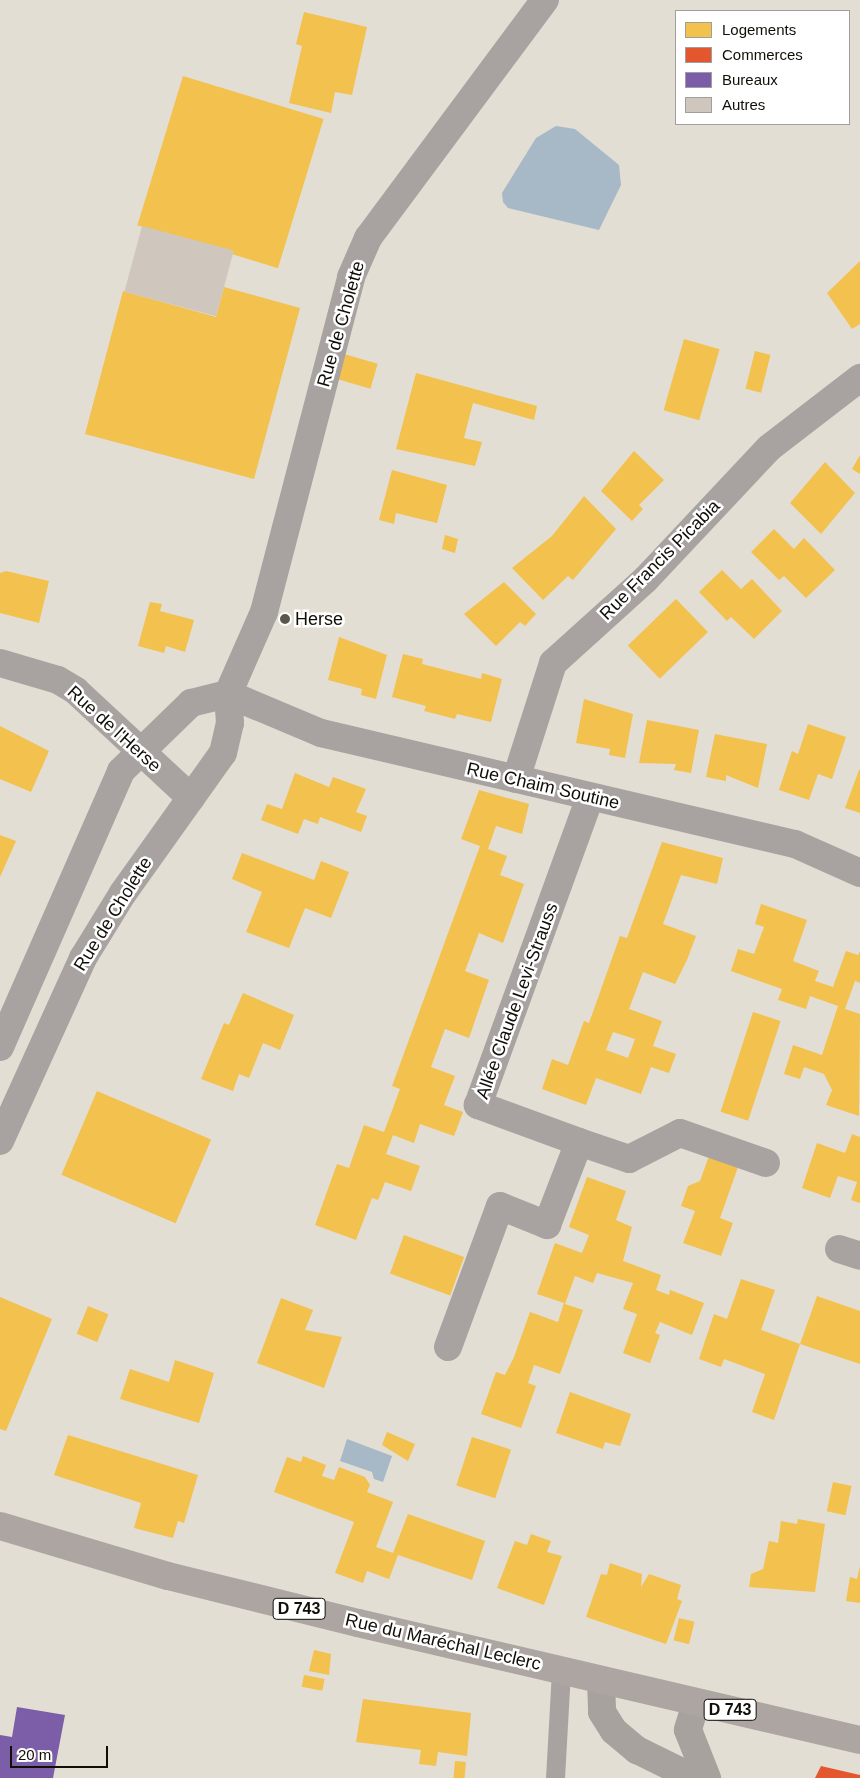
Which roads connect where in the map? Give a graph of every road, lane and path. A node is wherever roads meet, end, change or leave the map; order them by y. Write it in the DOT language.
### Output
graph roads {
  1 [pos="545,0"];
  2 [pos="860,378"];
  3 [pos="0,664"];
  4 [pos="228,694"];
  5 [pos="138,751"];
  6 [pos="516,779"];
  7 [pos="590,797"];
  8 [pos="192,798"];
  9 [pos="860,873"];
  10 [pos="0,1046"];
  11 [pos="0,1141"];
  12 [pos="579,1142"];
  13 [pos="766,1163"];
  14 [pos="448,1347"];
  15 [pos="0,1526"];
  16 [pos="561,1670"];
  17 [pos="601,1680"];
  18 [pos="696,1702"];
  19 [pos="860,1740"];
  20 [pos="555,1778"];
  21 [pos="694,1778"];
  22 [pos="707,1778"];
  1 -- 4 [label="street, Rue de Cholette"];
  2 -- 6 [label="street, Rue Francis Picabia"];
  3 -- 5 [label="street, Rue de l'Herse"];
  4 -- 5 [label="street"];
  4 -- 6 [label="street, Rue Chaim Soutine"];
  4 -- 8 [label="street, Rue de Cholette"];
  5 -- 8 [label="street, Rue de l'Herse"];
  5 -- 10 [label="street"];
  6 -- 7 [label="street, Rue Chaim Soutine"];
  7 -- 9 [label="street, Rue Chaim Soutine"];
  7 -- 12 [label="street, Allée Claude Levi-Strauss"];
  8 -- 11 [label="street, Rue de Cholette"];
  12 -- 13 [label="street, Allée Claude Levi-Strauss"];
  12 -- 14 [label="street"];
  15 -- 16 [label="main road, Rue du Maréchal Leclerc / D 743"];
  16 -- 17 [label="main road, Rue du Maréchal Leclerc / D 743"];
  16 -- 20 [label="lane"];
  17 -- 18 [label="main road, Rue du Maréchal Leclerc / D 743"];
  17 -- 21 [label="main road"];
  18 -- 19 [label="main road, Rue du Maréchal Leclerc / D 743"];
  18 -- 22 [label="main road"];
}
